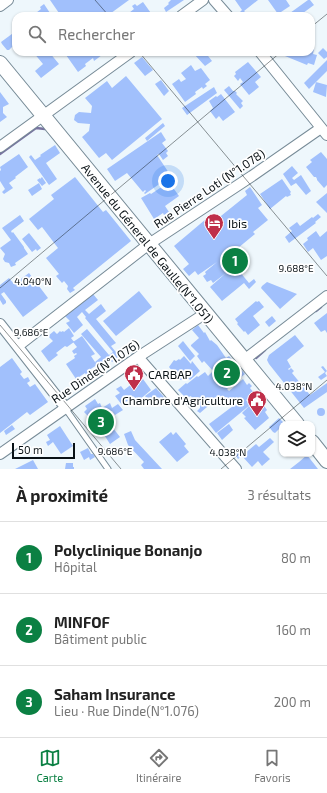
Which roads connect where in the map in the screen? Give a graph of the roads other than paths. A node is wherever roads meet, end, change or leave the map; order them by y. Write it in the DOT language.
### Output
graph roads {
  1 [pos="8,0"];
  2 [pos="203,0"];
  3 [pos="214,0"];
  4 [pos="0,6"];
  5 [pos="186,12"];
  6 [pos="224,12"];
  7 [pos="126,56"];
  8 [pos="263,56"];
  9 [pos="0,62"];
  10 [pos="43,116"];
  11 [pos="324,132"];
  12 [pos="0,146"];
  13 [pos="149,244"];
  14 [pos="327,296"];
  15 [pos="206,313"];
  16 [pos="0,324"];
  17 [pos="18,346"];
  18 [pos="138,357"];
  19 [pos="244,360"];
  20 [pos="65,408"];
  21 [pos="295,421"];
  22 [pos="315,446"];
  23 [pos="0,454"];
  24 [pos="327,460"];
  25 [pos="108,469"];
  26 [pos="236,469"];
  1 -- 4 [label="street"];
  2 -- 5 [label="street"];
  3 -- 6 [label="street"];
  7 -- 10 [label="street"];
  8 -- 11 [label="street"];
  9 -- 10 [label="main road, Avenue du Géneral de Gaulle(N°1.051)"];
  10 -- 12 [label="street"];
  10 -- 13 [label="main road, Avenue du Géneral de Gaulle(N°1.051)"];
  11 -- 13 [label="street, Rue Pierre Loti (N°1.078)"];
  13 -- 15 [label="main road, Avenue du Géneral de Gaulle(N°1.051)"];
  13 -- 17 [label="street, Rue Pierre Loti (N°1.078)"];
  14 -- 19 [label="street"];
  15 -- 18 [label="street, Rue Dinde(N°1.076)"];
  15 -- 19 [label="main road, Avenue du Géneral de Gaulle(N°1.051)"];
  16 -- 17 [label="street"];
  17 -- 20 [label="street"];
  18 -- 20 [label="street, Rue Dinde(N°1.076)"];
  18 -- 26 [label="street"];
  19 -- 21 [label="main road, Avenue du Géneral de Gaulle(N°1.051)"];
  20 -- 23 [label="street, Rue Dinde(N°1.076)"];
  20 -- 25 [label="lane"];
  22 -- 24 [label="main road"];
}
